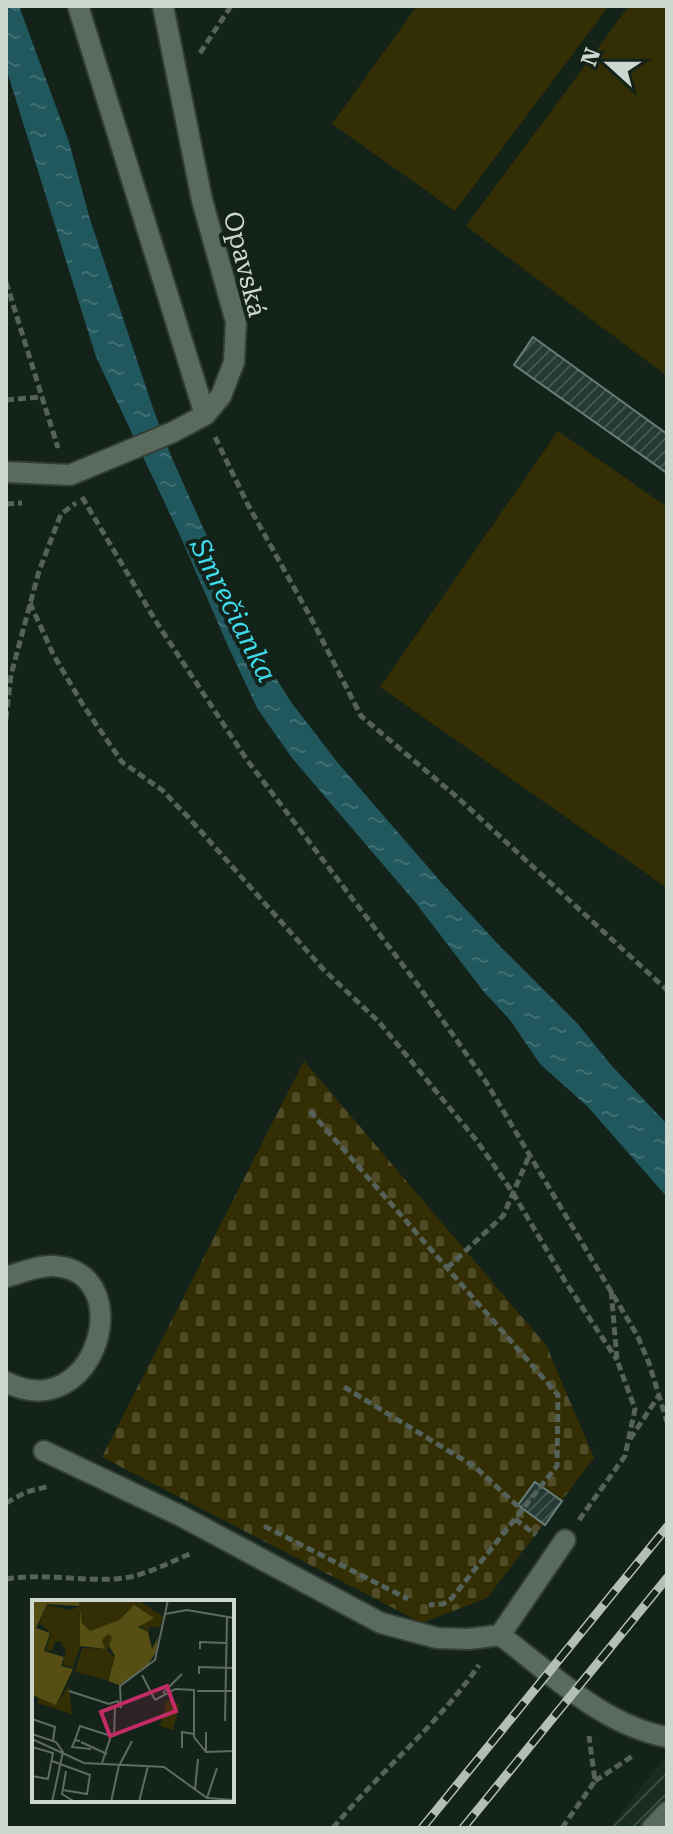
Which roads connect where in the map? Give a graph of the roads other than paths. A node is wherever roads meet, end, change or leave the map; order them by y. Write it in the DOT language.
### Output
graph roads {
  1 [pos="78,6"];
  2 [pos="163,6"];
  3 [pos="205,415"];
  4 [pos="6,472"];
  5 [pos="6,1277"];
  6 [pos="6,1382"];
  7 [pos="44,1451"];
  8 [pos="565,1540"];
  9 [pos="500,1635"];
  10 [pos="667,1737"];
  11 [pos="667,1812"];
  12 [pos="652,1828"];
  1 -- 3 [label="street"];
  2 -- 3 [label="street, Opavská"];
  3 -- 4 [label="street"];
  5 -- 6 [label="street"];
  7 -- 9 [label="street"];
  8 -- 9 [label="street"];
  9 -- 10 [label="street"];
  11 -- 12 [label="street"];
}
